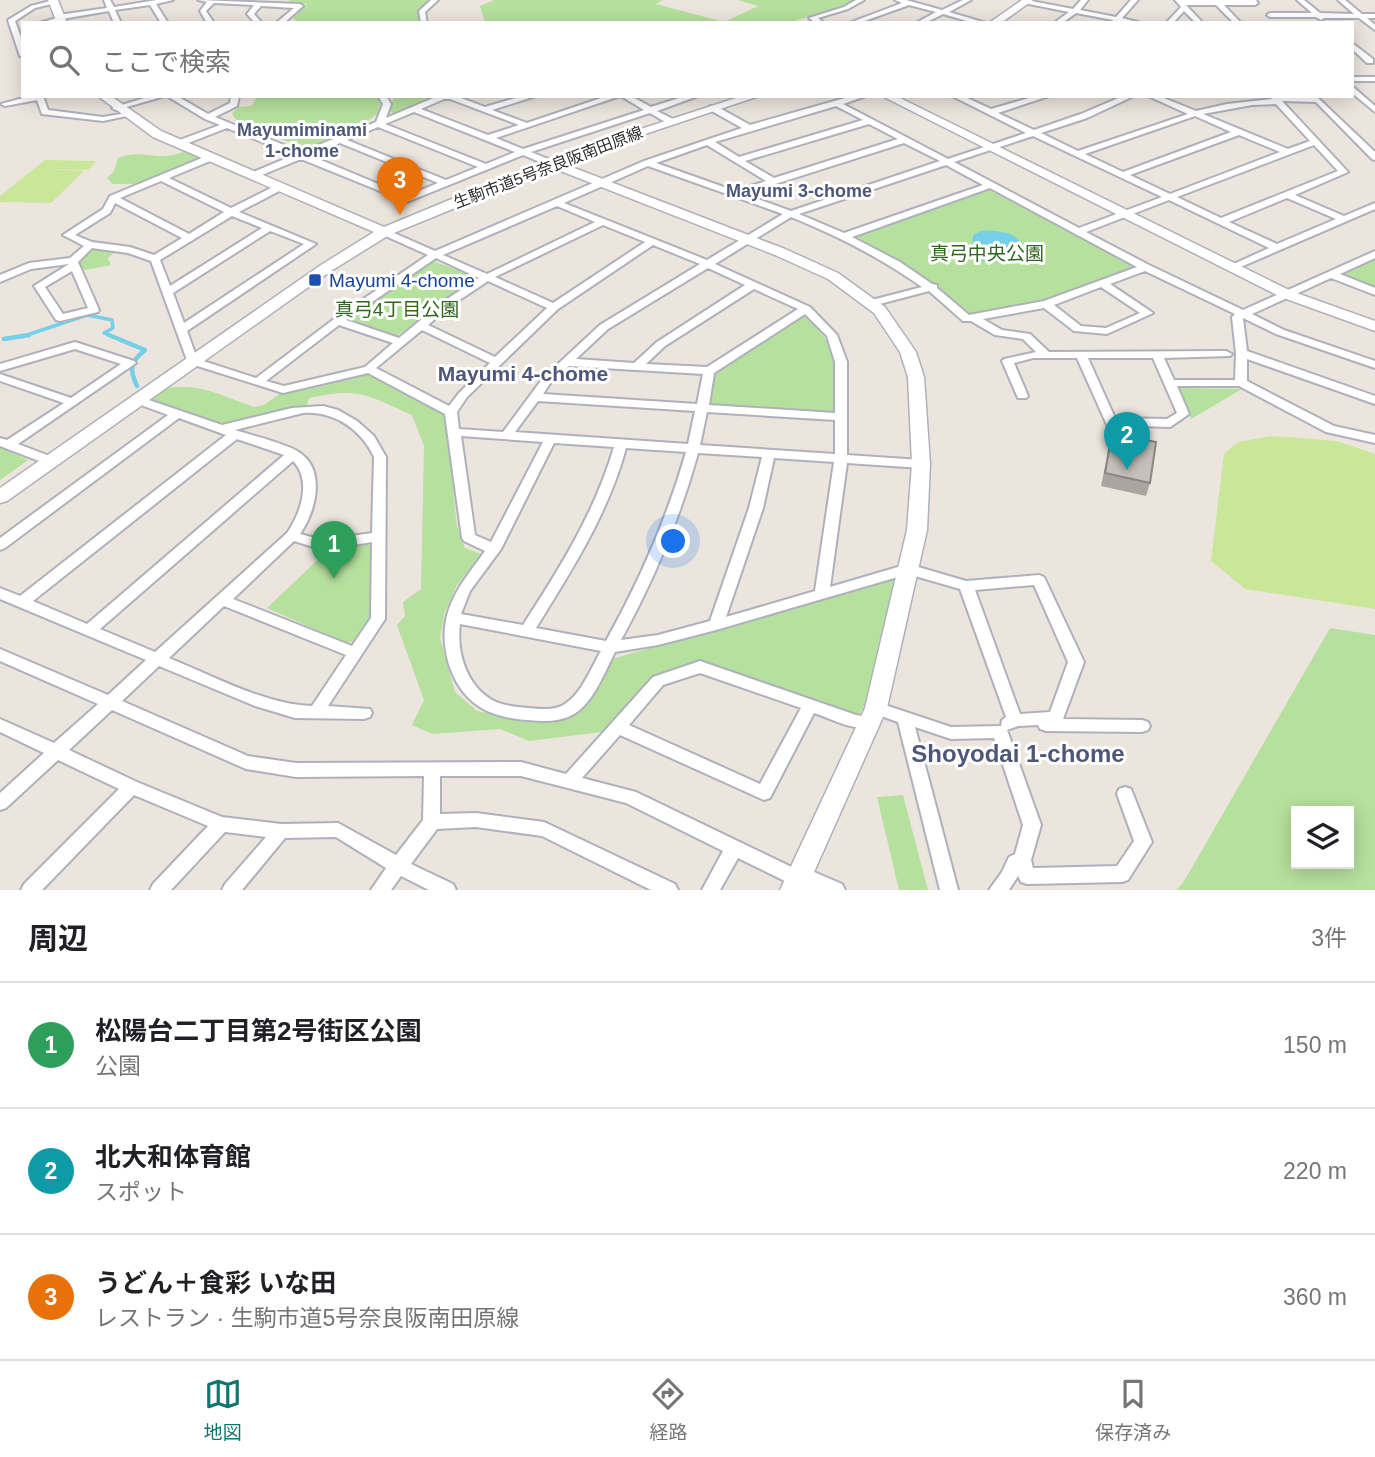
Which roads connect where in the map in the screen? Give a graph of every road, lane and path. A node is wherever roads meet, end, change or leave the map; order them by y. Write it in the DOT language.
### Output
graph roads {
  1 [pos="107,0"];
  2 [pos="170,0"];
  3 [pos="201,0"];
  4 [pos="435,0"];
  5 [pos="861,0"];
  6 [pos="898,0"];
  7 [pos="967,0"];
  8 [pos="1085,0"];
  9 [pos="1135,0"];
  10 [pos="1300,0"];
  11 [pos="1341,0"];
  12 [pos="53,1"];
  13 [pos="212,1"];
  14 [pos="1027,1"];
  15 [pos="1254,1"];
  16 [pos="152,2"];
  17 [pos="908,3"];
  18 [pos="1218,3"];
  19 [pos="259,4"];
  20 [pos="1181,4"];
  21 [pos="111,8"];
  22 [pos="1075,11"];
  23 [pos="945,13"];
  24 [pos="1270,15"];
  25 [pos="1318,16"];
  26 [pos="1360,16"];
  27 [pos="1375,16"];
  28 [pos="60,20"];
  29 [pos="117,21"];
  30 [pos="164,21"];
  31 [pos="210,21"];
  32 [pos="257,21"];
  33 [pos="281,21"];
  34 [pos="424,21"];
  35 [pos="817,21"];
  36 [pos="858,21"];
  37 [pos="924,21"];
  38 [pos="975,21"];
  39 [pos="996,21"];
  40 [pos="1060,21"];
  41 [pos="1117,21"];
  42 [pos="1170,21"];
  43 [pos="1198,21"];
  44 [pos="1236,21"];
  45 [pos="1277,21"];
  46 [pos="1324,21"];
  47 [pos="21,26"];
  48 [pos="13,27"];
  49 [pos="1375,28"];
  50 [pos="1354,47"];
  51 [pos="21,49"];
  52 [pos="1354,61"];
  53 [pos="1373,61"];
  54 [pos="1354,79"];
  55 [pos="1375,79"];
  56 [pos="1354,90"];
  57 [pos="34,98"];
  58 [pos="39,98"];
  59 [pos="105,98"];
  60 [pos="155,98"];
  61 [pos="175,98"];
  62 [pos="235,98"];
  63 [pos="383,98"];
  64 [pos="441,98"];
  65 [pos="454,98"];
  66 [pos="525,98"];
  67 [pos="610,98"];
  68 [pos="629,98"];
  69 [pos="687,98"];
  70 [pos="747,98"];
  71 [pos="855,98"];
  72 [pos="891,98"];
  73 [pos="960,98"];
  74 [pos="1038,98"];
  75 [pos="1125,98"];
  76 [pos="1157,98"];
  77 [pos="1276,99"];
  78 [pos="1364,99"];
  79 [pos="1375,99"];
  80 [pos="836,103"];
  81 [pos="5,104"];
  82 [pos="713,108"];
  83 [pos="415,109"];
  84 [pos="650,109"];
  85 [pos="486,110"];
  86 [pos="1375,110"];
  87 [pos="121,111"];
  88 [pos="991,112"];
  89 [pos="1195,113"];
  90 [pos="208,117"];
  91 [pos="670,121"];
  92 [pos="869,121"];
  93 [pos="379,124"];
  94 [pos="227,125"];
  95 [pos="526,125"];
  96 [pos="749,128"];
  97 [pos="1034,132"];
  98 [pos="1238,132"];
  99 [pos="486,139"];
  100 [pos="904,139"];
  101 [pos="341,140"];
  102 [pos="708,142"];
  103 [pos="1314,142"];
  104 [pos="180,143"];
  105 [pos="988,147"];
  106 [pos="1288,152"];
  107 [pos="521,153"];
  108 [pos="1079,153"];
  109 [pos="301,156"];
  110 [pos="212,157"];
  111 [pos="1375,157"];
  112 [pos="738,160"];
  113 [pos="945,161"];
  114 [pos="550,163"];
  115 [pos="647,163"];
  116 [pos="485,167"];
  117 [pos="1124,174"];
  118 [pos="254,175"];
  119 [pos="162,178"];
  120 [pos="772,181"];
  121 [pos="599,182"];
  122 [pos="445,183"];
  123 [pos="990,185"];
  124 [pos="280,187"];
  125 [pos="733,194"];
  126 [pos="1287,195"];
  127 [pos="1171,196"];
  128 [pos="113,198"];
  129 [pos="555,202"];
  130 [pos="1375,206"];
  131 [pos="231,212"];
  132 [pos="1124,214"];
  133 [pos="788,215"];
  134 [pos="1344,219"];
  135 [pos="1222,220"];
  136 [pos="602,222"];
  137 [pos="270,228"];
  138 [pos="384,232"];
  139 [pos="1078,232"];
  140 [pos="846,236"];
  141 [pos="190,238"];
  142 [pos="746,239"];
  143 [pos="653,241"];
  144 [pos="90,245"];
  145 [pos="1277,248"];
  146 [pos="1375,254"];
  147 [pos="435,255"];
  148 [pos="155,258"];
  149 [pos="74,263"];
  150 [pos="706,263"];
  151 [pos="1145,267"];
  152 [pos="1232,267"];
  153 [pos="1331,274"];
  154 [pos="486,278"];
  155 [pos="0,279"];
  156 [pos="754,284"];
  157 [pos="1105,285"];
  158 [pos="933,287"];
  159 [pos="1375,292"];
  160 [pos="166,293"];
  161 [pos="1286,294"];
  162 [pos="872,303"];
  163 [pos="1046,304"];
  164 [pos="554,307"];
  165 [pos="806,309"];
  166 [pos="1243,313"];
  167 [pos="973,318"];
  168 [pos="338,321"];
  169 [pos="420,325"];
  170 [pos="1375,326"];
  171 [pos="181,330"];
  172 [pos="400,342"];
  173 [pos="1242,353"];
  174 [pos="1157,354"];
  175 [pos="1226,354"];
  176 [pos="1046,355"];
  177 [pos="1082,356"];
  178 [pos="192,361"];
  179 [pos="496,362"];
  180 [pos="565,362"];
  181 [pos="1375,365"];
  182 [pos="636,367"];
  183 [pos="0,368"];
  184 [pos="369,369"];
  185 [pos="709,371"];
  186 [pos="0,377"];
  187 [pos="258,382"];
  188 [pos="1172,383"];
  189 [pos="1241,383"];
  190 [pos="1022,396"];
  191 [pos="533,397"];
  192 [pos="137,400"];
  193 [pos="1375,400"];
  194 [pos="72,402"];
  195 [pos="703,408"];
  196 [pos="451,411"];
  197 [pos="177,414"];
  198 [pos="841,417"];
  199 [pos="229,431"];
  200 [pos="454,432"];
  201 [pos="507,435"];
  202 [pos="550,439"];
  203 [pos="1375,439"];
  204 [pos="621,443"];
  205 [pos="5,444"];
  206 [pos="696,447"];
  207 [pos="293,454"];
  208 [pos="769,454"];
  209 [pos="841,459"];
  210 [pos="51,461"];
  211 [pos="921,464"];
  212 [pos="0,497"];
  213 [pos="292,536"];
  214 [pos="379,537"];
  215 [pos="0,545"];
  216 [pos="494,549"];
  217 [pos="908,569"];
  218 [pos="966,586"];
  219 [pos="0,593"];
  220 [pos="822,594"];
  221 [pos="222,600"];
  222 [pos="23,602"];
  223 [pos="454,618"];
  224 [pos="716,625"];
  225 [pos="89,630"];
  226 [pos="527,631"];
  227 [pos="610,647"];
  228 [pos="356,653"];
  229 [pos="0,656"];
  230 [pos="156,660"];
  231 [pos="109,704"];
  232 [pos="810,705"];
  233 [pos="317,711"];
  234 [pos="364,713"];
  235 [pos="873,715"];
  236 [pos="905,718"];
  237 [pos="0,725"];
  238 [pos="1007,725"];
  239 [pos="1142,726"];
  240 [pos="618,727"];
  241 [pos="57,751"];
  242 [pos="432,769"];
  243 [pos="570,780"];
  244 [pos="131,787"];
  245 [pos="1125,794"];
  246 [pos="0,803"];
  247 [pos="432,822"];
  248 [pos="220,824"];
  249 [pos="282,831"];
  250 [pos="734,848"];
  251 [pos="1022,860"];
  252 [pos="400,867"];
  253 [pos="797,881"];
  254 [pos="30,890"];
  255 [pos="159,890"];
  256 [pos="231,890"];
  257 [pos="380,890"];
  258 [pos="447,890"];
  259 [pos="669,890"];
  260 [pos="711,890"];
  261 [pos="821,890"];
  262 [pos="836,890"];
  263 [pos="949,890"];
  264 [pos="998,890"];
  1 -- 21 [label="street"];
  2 -- 16 [label="street"];
  3 -- 13 [label="street"];
  4 -- 34 [label="street"];
  5 -- 35 [label="street"];
  6 -- 17 [label="street"];
  7 -- 23 [label="street"];
  8 -- 22 [label="street"];
  9 -- 41 [label="street"];
  10 -- 25 [label="street"];
  11 -- 26 [label="street"];
  12 -- 28 [label="street"];
  12 -- 48 [label="street"];
  13 -- 19 [label="street"];
  13 -- 31 [label="street"];
  14 -- 22 [label="street"];
  14 -- 39 [label="street"];
  15 -- 18 [label="street"];
  15 -- 24 [label="street"];
  16 -- 21 [label="street"];
  16 -- 30 [label="street"];
  17 -- 23 [label="street"];
  17 -- 36 [label="street"];
  18 -- 20 [label="street"];
  18 -- 44 [label="street"];
  19 -- 32 [label="street"];
  19 -- 33 [label="street"];
  20 -- 42 [label="street"];
  20 -- 43 [label="street"];
  21 -- 28 [label="street"];
  21 -- 29 [label="street"];
  22 -- 40 [label="street"];
  22 -- 41 [label="street"];
  23 -- 37 [label="street"];
  23 -- 38 [label="street"];
  24 -- 25 [label="street"];
  24 -- 45 [label="street"];
  25 -- 26 [label="street"];
  25 -- 46 [label="street"];
  26 -- 27 [label="street"];
  26 -- 49 [label="street"];
  47 -- 48 [label="street"];
  48 -- 51 [label="street"];
  50 -- 53 [label="street"];
  52 -- 53 [label="street"];
  54 -- 55 [label="street"];
  56 -- 78 [label="street"];
  57 -- 81 [label="street"];
  58 -- 87 [label="street"];
  59 -- 87 [label="street"];
  60 -- 87 [label="street"];
  61 -- 90 [label="street"];
  62 -- 90 [label="street"];
  63 -- 93 [label="street"];
  64 -- 83 [label="street"];
  65 -- 85 [label="street"];
  66 -- 85 [label="street"];
  67 -- 95 [label="street"];
  68 -- 84 [label="street"];
  69 -- 84 [label="street"];
  70 -- 82 [label="street, 生駒市道5号奈良阪南田原線"];
  71 -- 80 [label="street"];
  72 -- 105 [label="street"];
  73 -- 88 [label="street"];
  74 -- 88 [label="street"];
  75 -- 97 [label="street"];
  76 -- 89 [label="street"];
  77 -- 89 [label="street"];
  77 -- 103 [label="street"];
  77 -- 111 [label="street"];
  78 -- 79 [label="street"];
  78 -- 86 [label="street"];
  80 -- 92 [label="street"];
  80 -- 96 [label="street"];
  82 -- 91 [label="street, 生駒市道5号奈良阪南田原線"];
  82 -- 96 [label="street"];
  83 -- 93 [label="street"];
  83 -- 99 [label="street"];
  84 -- 91 [label="street"];
  84 -- 107 [label="street"];
  85 -- 95 [label="street"];
  87 -- 104 [label="street"];
  88 -- 97 [label="street"];
  89 -- 98 [label="street"];
  89 -- 108 [label="street"];
  90 -- 94 [label="street"];
  91 -- 114 [label="street, 生駒市道5号奈良阪南田原線"];
  92 -- 100 [label="street"];
  92 -- 112 [label="street"];
  93 -- 101 [label="street"];
  93 -- 116 [label="street"];
  94 -- 104 [label="street"];
  94 -- 109 [label="street"];
  95 -- 99 [label="street"];
  96 -- 102 [label="street"];
  97 -- 105 [label="street"];
  97 -- 108 [label="street"];
  98 -- 106 [label="street"];
  98 -- 117 [label="street"];
  99 -- 107 [label="street"];
  100 -- 113 [label="street"];
  100 -- 120 [label="street"];
  101 -- 109 [label="street"];
  101 -- 122 [label="street"];
  102 -- 112 [label="street"];
  102 -- 115 [label="street"];
  103 -- 106 [label="street"];
  103 -- 126 [label="street"];
  104 -- 110 [label="street"];
  105 -- 113 [label="street"];
  105 -- 132 [label="street"];
  106 -- 127 [label="street"];
  107 -- 114 [label="street"];
  107 -- 116 [label="street"];
  108 -- 117 [label="street"];
  109 -- 118 [label="street"];
  109 -- 122 [label="street"];
  110 -- 118 [label="street"];
  110 -- 119 [label="street"];
  112 -- 120 [label="street"];
  113 -- 123 [label="street"];
  113 -- 133 [label="street"];
  114 -- 121 [label="street"];
  114 -- 138 [label="street, 生駒市道5号奈良阪南田原線"];
  115 -- 121 [label="street"];
  115 -- 125 [label="street"];
  116 -- 122 [label="street"];
  117 -- 127 [label="street"];
  118 -- 124 [label="street"];
  119 -- 128 [label="street"];
  119 -- 131 [label="street"];
  120 -- 125 [label="street"];
  121 -- 129 [label="street"];
  121 -- 142 [label="street"];
  123 -- 139 [label="street"];
  123 -- 140 [label="street"];
  124 -- 131 [label="street"];
  124 -- 138 [label="street"];
  125 -- 133 [label="street"];
  126 -- 134 [label="street"];
  126 -- 135 [label="street"];
  127 -- 132 [label="street"];
  127 -- 135 [label="street"];
  128 -- 141 [label="street"];
  128 -- 144 [label="street"];
  129 -- 136 [label="street"];
  129 -- 147 [label="street"];
  130 -- 134 [label="street"];
  131 -- 137 [label="street"];
  131 -- 141 [label="street"];
  132 -- 139 [label="street"];
  132 -- 152 [label="street"];
  133 -- 140 [label="street"];
  133 -- 142 [label="street"];
  134 -- 145 [label="street"];
  135 -- 145 [label="street"];
  136 -- 143 [label="street"];
  136 -- 154 [label="street"];
  137 -- 160 [label="street"];
  137 -- 171 [label="street"];
  138 -- 147 [label="street"];
  138 -- 178 [label="street, 生駒市道5号奈良阪南田原線"];
  139 -- 151 [label="street"];
  140 -- 158 [label="street"];
  141 -- 148 [label="street"];
  142 -- 150 [label="street"];
  142 -- 162 [label="street"];
  143 -- 150 [label="street"];
  143 -- 164 [label="street"];
  144 -- 148 [label="street"];
  144 -- 149 [label="street"];
  145 -- 152 [label="street"];
  146 -- 153 [label="street"];
  147 -- 154 [label="street"];
  147 -- 168 [label="street"];
  148 -- 160 [label="street"];
  149 -- 149 [label="street"];
  149 -- 155 [label="street"];
  150 -- 156 [label="street"];
  150 -- 180 [label="street"];
  151 -- 157 [label="street"];
  151 -- 166 [label="street"];
  152 -- 161 [label="street"];
  153 -- 159 [label="street"];
  153 -- 161 [label="street"];
  154 -- 164 [label="street"];
  154 -- 169 [label="street"];
  156 -- 165 [label="street"];
  156 -- 182 [label="street"];
  157 -- 163 [label="street"];
  157 -- 163 [label="street"];
  158 -- 162 [label="street"];
  158 -- 167 [label="street"];
  160 -- 171 [label="street"];
  161 -- 166 [label="street"];
  161 -- 170 [label="street"];
  162 -- 211 [label="street"];
  163 -- 167 [label="street"];
  164 -- 179 [label="street"];
  165 -- 185 [label="street"];
  165 -- 198 [label="street"];
  166 -- 173 [label="street"];
  166 -- 181 [label="street"];
  167 -- 176 [label="street"];
  168 -- 172 [label="street"];
  168 -- 187 [label="street"];
  169 -- 172 [label="street"];
  169 -- 179 [label="street"];
  171 -- 178 [label="street"];
  172 -- 184 [label="street"];
  173 -- 189 [label="street"];
  173 -- 193 [label="street"];
  174 -- 175 [label="street"];
  174 -- 177 [label="street"];
  174 -- 188 [label="street"];
  176 -- 177 [label="street"];
  176 -- 190 [label="street"];
  177 -- 188 [label="street"];
  178 -- 187 [label="street"];
  178 -- 192 [label="street, 生駒市道5号奈良阪南田原線"];
  179 -- 196 [label="street"];
  180 -- 182 [label="street"];
  180 -- 191 [label="street"];
  182 -- 185 [label="street"];
  183 -- 194 [label="street"];
  184 -- 187 [label="street"];
  184 -- 196 [label="street"];
  185 -- 195 [label="street"];
  186 -- 194 [label="street"];
  188 -- 189 [label="street"];
  189 -- 203 [label="street"];
  191 -- 195 [label="street"];
  191 -- 201 [label="street"];
  192 -- 197 [label="street"];
  192 -- 210 [label="street, 生駒市道5号奈良阪南田原線"];
  194 -- 205 [label="street"];
  195 -- 198 [label="street"];
  195 -- 206 [label="street"];
  196 -- 200 [label="street"];
  197 -- 199 [label="street"];
  197 -- 215 [label="street"];
  198 -- 209 [label="street"];
  199 -- 207 [label="street"];
  199 -- 214 [label="street"];
  199 -- 222 [label="street"];
  200 -- 201 [label="street"];
  200 -- 216 [label="street"];
  201 -- 202 [label="street"];
  202 -- 204 [label="street"];
  202 -- 216 [label="street"];
  204 -- 206 [label="street"];
  204 -- 226 [label="street"];
  205 -- 210 [label="street"];
  206 -- 208 [label="street"];
  206 -- 227 [label="street"];
  207 -- 213 [label="street"];
  207 -- 225 [label="street"];
  208 -- 209 [label="street"];
  208 -- 224 [label="street"];
  209 -- 211 [label="street"];
  209 -- 220 [label="street"];
  210 -- 212 [label="street, 生駒市道5号奈良阪南田原線"];
  211 -- 217 [label="street"];
  213 -- 214 [label="street"];
  213 -- 221 [label="street"];
  214 -- 228 [label="street"];
  216 -- 223 [label="street"];
  217 -- 218 [label="street"];
  217 -- 220 [label="street"];
  217 -- 235 [label="street"];
  218 -- 238 [label="street"];
  218 -- 238 [label="street"];
  219 -- 222 [label="street"];
  220 -- 224 [label="street"];
  221 -- 228 [label="street"];
  221 -- 230 [label="street"];
  222 -- 225 [label="street"];
  223 -- 226 [label="street"];
  223 -- 227 [label="street"];
  224 -- 227 [label="street"];
  225 -- 230 [label="street"];
  226 -- 227 [label="street"];
  228 -- 233 [label="street"];
  229 -- 231 [label="street"];
  230 -- 231 [label="street"];
  230 -- 233 [label="street"];
  231 -- 241 [label="street"];
  231 -- 242 [label="street"];
  232 -- 235 [label="street"];
  232 -- 240 [label="street"];
  232 -- 240 [label="street"];
  233 -- 234 [label="street"];
  235 -- 236 [label="street"];
  235 -- 253 [label="street"];
  236 -- 238 [label="street"];
  236 -- 263 [label="street"];
  237 -- 241 [label="street"];
  238 -- 239 [label="street"];
  238 -- 251 [label="street"];
  240 -- 243 [label="street"];
  241 -- 244 [label="street"];
  241 -- 246 [label="street"];
  242 -- 243 [label="street"];
  242 -- 247 [label="street"];
  243 -- 250 [label="street"];
  244 -- 248 [label="street"];
  244 -- 254 [label="street"];
  245 -- 251 [label="street"];
  247 -- 252 [label="street"];
  247 -- 259 [label="street"];
  248 -- 249 [label="street"];
  248 -- 255 [label="street"];
  249 -- 252 [label="street"];
  249 -- 256 [label="street"];
  250 -- 253 [label="street"];
  250 -- 260 [label="street"];
  251 -- 264 [label="street"];
  252 -- 257 [label="street"];
  252 -- 258 [label="street"];
  253 -- 261 [label="street"];
  253 -- 262 [label="street"];
}
